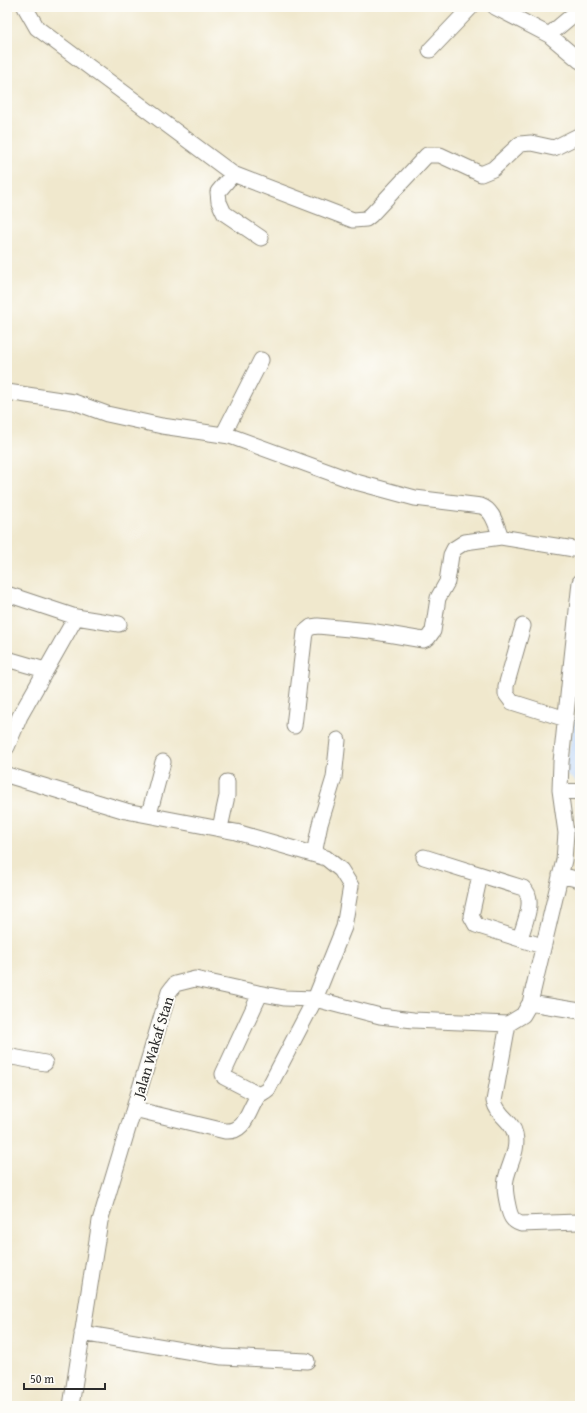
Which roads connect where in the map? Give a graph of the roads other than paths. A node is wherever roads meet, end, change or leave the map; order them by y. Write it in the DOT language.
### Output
graph roads {
  1 [pos="25,7"];
  2 [pos="471,7"];
  3 [pos="495,7"];
  4 [pos="580,9"];
  5 [pos="549,35"];
  6 [pos="430,50"];
  7 [pos="580,61"];
  8 [pos="580,135"];
  9 [pos="233,174"];
  10 [pos="261,238"];
  11 [pos="261,360"];
  12 [pos="7,392"];
  13 [pos="223,435"];
  14 [pos="502,536"];
  15 [pos="580,550"];
  16 [pos="580,582"];
  17 [pos="7,594"];
  18 [pos="76,618"];
  19 [pos="119,624"];
  20 [pos="524,626"];
  21 [pos="7,659"];
  22 [pos="45,670"];
  23 [pos="566,719"];
  24 [pos="294,726"];
  25 [pos="338,740"];
  26 [pos="7,747"];
  27 [pos="163,762"];
  28 [pos="7,775"];
  29 [pos="227,782"];
  30 [pos="560,790"];
  31 [pos="580,792"];
  32 [pos="149,814"];
  33 [pos="220,828"];
  34 [pos="314,854"];
  35 [pos="424,857"];
  36 [pos="480,875"];
  37 [pos="560,875"];
  38 [pos="580,880"];
  39 [pos="520,939"];
  40 [pos="542,946"];
  41 [pos="260,994"];
  42 [pos="315,999"];
  43 [pos="530,1003"];
  44 [pos="580,1010"];
  45 [pos="508,1024"];
  46 [pos="7,1056"];
  47 [pos="45,1064"];
  48 [pos="259,1095"];
  49 [pos="134,1109"];
  50 [pos="578,1222"];
  51 [pos="82,1333"];
  52 [pos="307,1361"];
  53 [pos="71,1406"];
  1 -- 9 [label="street"];
  2 -- 6 [label="street"];
  3 -- 5 [label="street"];
  4 -- 5 [label="street"];
  5 -- 7 [label="street"];
  8 -- 9 [label="street"];
  9 -- 10 [label="street"];
  11 -- 13 [label="street"];
  12 -- 13 [label="street"];
  13 -- 14 [label="street"];
  14 -- 15 [label="street"];
  14 -- 24 [label="street"];
  16 -- 23 [label="street"];
  17 -- 18 [label="street"];
  18 -- 19 [label="street"];
  18 -- 22 [label="street"];
  20 -- 23 [label="street"];
  21 -- 22 [label="street"];
  22 -- 26 [label="street"];
  23 -- 30 [label="street"];
  25 -- 34 [label="street"];
  27 -- 32 [label="street"];
  28 -- 32 [label="street"];
  29 -- 33 [label="street"];
  30 -- 31 [label="street"];
  30 -- 37 [label="street"];
  32 -- 33 [label="street"];
  33 -- 34 [label="street"];
  34 -- 42 [label="street"];
  35 -- 36 [label="street"];
  36 -- 39 [label="street"];
  36 -- 39 [label="street"];
  37 -- 38 [label="street"];
  37 -- 40 [label="street"];
  39 -- 40 [label="street"];
  40 -- 43 [label="street"];
  41 -- 42 [label="street, Jalan Wakaf Stan"];
  41 -- 48 [label="street"];
  41 -- 49 [label="street, Jalan Wakaf Stan"];
  42 -- 45 [label="street, Jalan Wakaf Stan"];
  42 -- 48 [label="street"];
  43 -- 44 [label="street"];
  43 -- 45 [label="street"];
  45 -- 50 [label="street"];
  46 -- 47 [label="street"];
  48 -- 49 [label="street"];
  49 -- 51 [label="street, Jalan Wakaf Stan"];
  51 -- 52 [label="street"];
  51 -- 53 [label="street, Jalan Wakaf Stan"];
}
